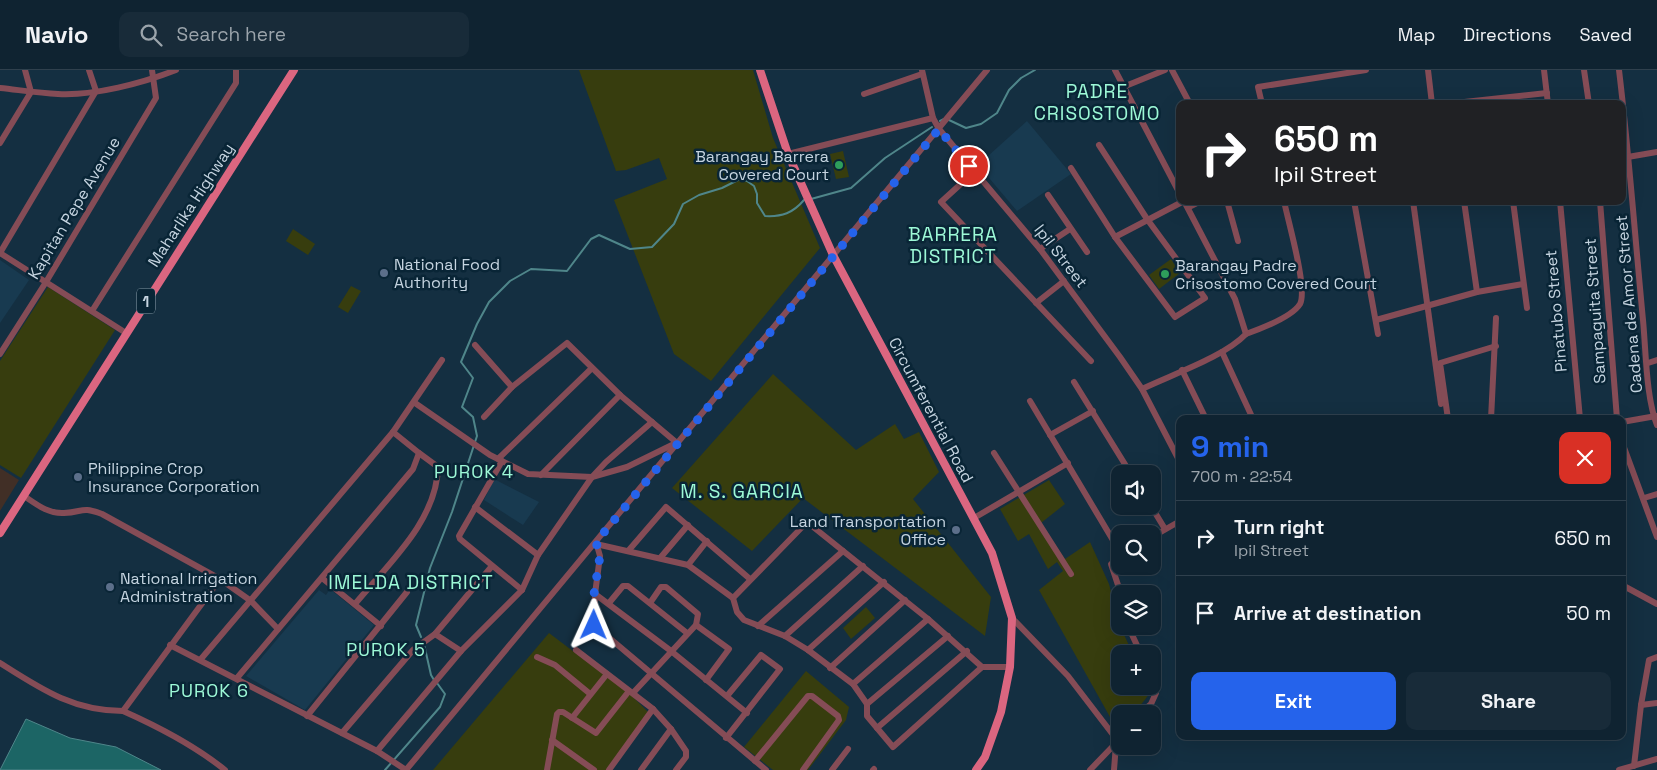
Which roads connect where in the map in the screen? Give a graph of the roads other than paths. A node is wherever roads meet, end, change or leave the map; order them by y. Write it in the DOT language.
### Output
graph roads {
  1 [pos="25,70"];
  2 [pos="89,70"];
  3 [pos="152,70"];
  4 [pos="176,70"];
  5 [pos="236,70"];
  6 [pos="294,70"];
  7 [pos="760,70"];
  8 [pos="987,70"];
  9 [pos="1115,70"];
  10 [pos="1165,70"];
  11 [pos="1172,70"];
  12 [pos="1366,70"];
  13 [pos="1428,70"];
  14 [pos="1544,70"];
  15 [pos="1584,70"];
  16 [pos="1619,70"];
  17 [pos="922,72"];
  18 [pos="155,79"];
  19 [pos="1123,87"];
  20 [pos="0,88"];
  21 [pos="96,91"];
  22 [pos="32,92"];
  23 [pos="1547,93"];
  24 [pos="864,94"];
  25 [pos="1188,100"];
  26 [pos="1261,100"];
  27 [pos="1432,100"];
  28 [pos="1483,100"];
  29 [pos="1548,100"];
  30 [pos="1588,100"];
  31 [pos="1621,100"];
  32 [pos="933,118"];
  33 [pos="939,129"];
  34 [pos="0,143"];
  35 [pos="1099,145"];
  36 [pos="1657,152"];
  37 [pos="788,154"];
  38 [pos="1626,157"];
  39 [pos="1071,168"];
  40 [pos="975,171"];
  41 [pos="1176,186"];
  42 [pos="1048,195"];
  43 [pos="1181,205"];
  44 [pos="1187,205"];
  45 [pos="1228,205"];
  46 [pos="1285,205"];
  47 [pos="1355,205"];
  48 [pos="1413,205"];
  49 [pos="1465,205"];
  50 [pos="1514,205"];
  51 [pos="1560,205"];
  52 [pos="1600,205"];
  53 [pos="1147,219"];
  54 [pos="1070,229"];
  55 [pos="1115,237"];
  56 [pos="1238,241"];
  57 [pos="1040,249"];
  58 [pos="1087,252"];
  59 [pos="0,253"];
  60 [pos="833,255"];
  61 [pos="1064,281"];
  62 [pos="46,282"];
  63 [pos="1524,284"];
  64 [pos="1477,292"];
  65 [pos="1036,303"];
  66 [pos="1427,307"];
  67 [pos="1528,308"];
  68 [pos="92,312"];
  69 [pos="1496,318"];
  70 [pos="1376,320"];
  71 [pos="126,333"];
  72 [pos="1246,334"];
  73 [pos="1378,334"];
  74 [pos="475,345"];
  75 [pos="1496,346"];
  76 [pos="1222,352"];
  77 [pos="0,354"];
  78 [pos="442,360"];
  79 [pos="1657,360"];
  80 [pos="1091,361"];
  81 [pos="1648,363"];
  82 [pos="592,368"];
  83 [pos="1182,370"];
  84 [pos="1074,382"];
  85 [pos="512,388"];
  86 [pos="1142,389"];
  87 [pos="620,395"];
  88 [pos="1030,401"];
  89 [pos="415,403"];
  90 [pos="1441,404"];
  91 [pos="1093,411"];
  92 [pos="1204,415"];
  93 [pos="1251,415"];
  94 [pos="1447,415"];
  95 [pos="1491,415"];
  96 [pos="1580,415"];
  97 [pos="1617,415"];
  98 [pos="1655,416"];
  99 [pos="484,417"];
  100 [pos="1626,421"];
  101 [pos="652,422"];
  102 [pos="1657,425"];
  103 [pos="393,432"];
  104 [pos="1050,436"];
  105 [pos="677,443"];
  106 [pos="994,452"];
  107 [pos="1626,452"];
  108 [pos="419,453"];
  109 [pos="1176,454"];
  110 [pos="500,460"];
  111 [pos="1068,463"];
  112 [pos="1126,465"];
  113 [pos="541,475"];
  114 [pos="592,477"];
  115 [pos="1019,492"];
  116 [pos="1657,494"];
  117 [pos="24,496"];
  118 [pos="1644,498"];
  119 [pos="475,507"];
  120 [pos="1156,515"];
  121 [pos="974,518"];
  122 [pos="1176,524"];
  123 [pos="688,525"];
  124 [pos="1165,529"];
  125 [pos="1161,531"];
  126 [pos="0,533"];
  127 [pos="1111,537"];
  128 [pos="1657,537"];
  129 [pos="707,541"];
  130 [pos="596,543"];
  131 [pos="629,550"];
  132 [pos="843,551"];
  133 [pos="538,555"];
  134 [pos="661,557"];
  135 [pos="688,565"];
  136 [pos="492,566"];
  137 [pos="863,566"];
  138 [pos="1071,574"];
  139 [pos="322,578"];
  140 [pos="220,579"];
  141 [pos="750,579"];
  142 [pos="884,582"];
  143 [pos="1626,587"];
  144 [pos="522,590"];
  145 [pos="407,592"];
  146 [pos="594,594"];
  147 [pos="733,598"];
  148 [pos="905,600"];
  149 [pos="251,601"];
  150 [pos="609,603"];
  151 [pos="650,603"];
  152 [pos="355,604"];
  153 [pos="1657,604"];
  154 [pos="1012,618"];
  155 [pos="928,619"];
  156 [pos="696,625"];
  157 [pos="381,626"];
  158 [pos="758,626"];
  159 [pos="278,629"];
  160 [pos="687,633"];
  161 [pos="435,634"];
  162 [pos="785,636"];
  163 [pos="948,636"];
  164 [pos="170,645"];
  165 [pos="576,650"];
  166 [pos="808,650"];
  167 [pos="461,651"];
  168 [pos="671,651"];
  169 [pos="967,651"];
  170 [pos="1657,656"];
  171 [pos="537,657"];
  172 [pos="201,659"];
  173 [pos="0,663"];
  174 [pos="982,667"];
  175 [pos="1010,667"];
  176 [pos="830,668"];
  177 [pos="650,673"];
  178 [pos="607,674"];
  179 [pos="237,678"];
  180 [pos="706,680"];
  181 [pos="853,684"];
  182 [pos="631,692"];
  183 [pos="589,694"];
  184 [pos="727,696"];
  185 [pos="1657,703"];
  186 [pos="867,704"];
  187 [pos="1641,704"];
  188 [pos="653,709"];
  189 [pos="123,711"];
  190 [pos="747,713"];
  191 [pos="307,716"];
  192 [pos="572,718"];
  193 [pos="877,728"];
  194 [pos="671,729"];
  195 [pos="342,732"];
  196 [pos="1111,732"];
  197 [pos="726,738"];
  198 [pos="552,740"];
  199 [pos="848,749"];
  200 [pos="1111,749"];
  201 [pos="377,750"];
  202 [pos="1115,755"];
  203 [pos="1657,759"];
  204 [pos="755,761"];
  205 [pos="1634,766"];
  206 [pos="225,770"];
  207 [pos="406,770"];
  208 [pos="547,770"];
  209 [pos="594,770"];
  210 [pos="609,770"];
  211 [pos="641,770"];
  212 [pos="676,770"];
  213 [pos="766,770"];
  214 [pos="803,770"];
  215 [pos="832,770"];
  216 [pos="976,770"];
  217 [pos="1090,770"];
  218 [pos="1114,770"];
  219 [pos="1619,770"];
  1 -- 22 [label="street"];
  2 -- 21 [label="street"];
  3 -- 18 [label="street, Kapitan Pepe Avenue"];
  4 -- 18 [label="street"];
  5 -- 68 [label="street"];
  6 -- 71 [label="main road, Maharlika Highway / 1"];
  7 -- 37 [label="main road, Circumferential Road"];
  8 -- 33 [label="street"];
  9 -- 19 [label="street"];
  10 -- 19 [label="street"];
  11 -- 25 [label="street"];
  12 -- 26 [label="street"];
  13 -- 27 [label="street"];
  14 -- 23 [label="street"];
  15 -- 30 [label="street"];
  16 -- 31 [label="street, Cadena de Amor Street"];
  17 -- 24 [label="street"];
  17 -- 32 [label="street, Ipil Street"];
  18 -- 21 [label="street"];
  18 -- 62 [label="street, Kapitan Pepe Avenue"];
  19 -- 41 [label="street"];
  20 -- 22 [label="street"];
  21 -- 22 [label="street"];
  21 -- 59 [label="street"];
  22 -- 34 [label="street"];
  23 -- 28 [label="street"];
  23 -- 29 [label="street"];
  32 -- 33 [label="street, Ipil Street"];
  32 -- 37 [label="street"];
  33 -- 40 [label="street, Ipil Street"];
  33 -- 60 [label="street"];
  35 -- 53 [label="street"];
  36 -- 38 [label="street"];
  37 -- 60 [label="main road, Circumferential Road"];
  38 -- 81 [label="street, Cadena de Amor Street"];
  39 -- 55 [label="street"];
  40 -- 57 [label="street, Ipil Street"];
  40 -- 65 [label="street"];
  42 -- 54 [label="street"];
  43 -- 53 [label="street"];
  44 -- 72 [label="street"];
  45 -- 56 [label="street"];
  46 -- 72 [label="street"];
  47 -- 70 [label="street"];
  48 -- 66 [label="street"];
  49 -- 64 [label="street"];
  50 -- 63 [label="street"];
  51 -- 96 [label="street, Pinatubo Street"];
  52 -- 97 [label="street, Sampaguita Street"];
  53 -- 55 [label="street"];
  53 -- 55 [label="street"];
  54 -- 57 [label="street"];
  54 -- 58 [label="street"];
  57 -- 61 [label="street, Ipil Street"];
  59 -- 62 [label="street"];
  60 -- 105 [label="street"];
  60 -- 121 [label="main road, Circumferential Road"];
  61 -- 65 [label="street"];
  61 -- 86 [label="street, Ipil Street"];
  62 -- 68 [label="street"];
  62 -- 77 [label="street, Kapitan Pepe Avenue"];
  63 -- 64 [label="street"];
  63 -- 67 [label="street"];
  64 -- 66 [label="street"];
  65 -- 80 [label="street"];
  66 -- 70 [label="street"];
  66 -- 90 [label="street"];
  68 -- 71 [label="street"];
  69 -- 75 [label="street"];
  70 -- 73 [label="street"];
  71 -- 117 [label="main road, Maharlika Highway / 1"];
  72 -- 76 [label="street"];
  74 -- 85 [label="street"];
  75 -- 94 [label="street"];
  75 -- 95 [label="street"];
  76 -- 83 [label="street"];
  76 -- 93 [label="street"];
  78 -- 89 [label="street"];
  79 -- 81 [label="street"];
  81 -- 98 [label="street, Cadena de Amor Street"];
  82 -- 85 [label="street"];
  82 -- 87 [label="street"];
  82 -- 110 [label="street"];
  83 -- 86 [label="street"];
  83 -- 92 [label="street"];
  84 -- 91 [label="street"];
  85 -- 99 [label="street"];
  86 -- 109 [label="street, Ipil Street"];
  87 -- 101 [label="street"];
  87 -- 113 [label="street"];
  88 -- 104 [label="street"];
  89 -- 103 [label="street"];
  89 -- 110 [label="street"];
  91 -- 104 [label="street"];
  91 -- 112 [label="street"];
  98 -- 100 [label="street"];
  98 -- 102 [label="street, Cadena de Amor Street"];
  101 -- 105 [label="street"];
  101 -- 114 [label="street"];
  103 -- 108 [label="street"];
  103 -- 149 [label="street"];
  104 -- 111 [label="street"];
  105 -- 114 [label="street"];
  105 -- 130 [label="street"];
  106 -- 115 [label="street"];
  107 -- 118 [label="street"];
  108 -- 139 [label="street"];
  108 -- 152 [label="street"];
  110 -- 113 [label="street"];
  110 -- 119 [label="street"];
  111 -- 115 [label="street"];
  111 -- 127 [label="street"];
  113 -- 114 [label="street"];
  114 -- 133 [label="street"];
  115 -- 121 [label="street"];
  115 -- 138 [label="street"];
  116 -- 118 [label="street"];
  117 -- 126 [label="main road, Maharlika Highway / 1"];
  117 -- 140 [label="street"];
  118 -- 128 [label="street"];
  119 -- 133 [label="street"];
  119 -- 136 [label="street"];
  120 -- 124 [label="street"];
  121 -- 154 [label="main road, Circumferential Road"];
  122 -- 124 [label="street"];
  123 -- 129 [label="street"];
  123 -- 131 [label="street"];
  123 -- 134 [label="street"];
  124 -- 125 [label="street"];
  129 -- 135 [label="street"];
  129 -- 141 [label="street"];
  130 -- 131 [label="street"];
  130 -- 146 [label="street"];
  130 -- 207 [label="street"];
  131 -- 134 [label="street"];
  132 -- 137 [label="street"];
  132 -- 141 [label="street"];
  132 -- 158 [label="street"];
  133 -- 144 [label="street"];
  134 -- 135 [label="street"];
  135 -- 147 [label="street"];
  136 -- 144 [label="street"];
  136 -- 161 [label="street"];
  137 -- 142 [label="street"];
  137 -- 162 [label="street"];
  139 -- 152 [label="street"];
  139 -- 159 [label="street"];
  140 -- 149 [label="street"];
  140 -- 164 [label="street"];
  141 -- 147 [label="street"];
  142 -- 148 [label="street"];
  142 -- 166 [label="street"];
  143 -- 153 [label="street"];
  144 -- 167 [label="street"];
  145 -- 157 [label="street"];
  146 -- 150 [label="street"];
  146 -- 177 [label="street"];
  147 -- 158 [label="street"];
  148 -- 155 [label="street"];
  148 -- 176 [label="street"];
  149 -- 159 [label="street"];
  149 -- 172 [label="street"];
  150 -- 151 [label="street"];
  150 -- 168 [label="street"];
  151 -- 156 [label="street"];
  151 -- 160 [label="street"];
  152 -- 157 [label="street"];
  154 -- 175 [label="main road, Circumferential Road"];
  154 -- 196 [label="street"];
  155 -- 163 [label="street"];
  155 -- 181 [label="street"];
  156 -- 160 [label="street"];
  156 -- 180 [label="street"];
  157 -- 191 [label="street"];
  158 -- 162 [label="street"];
  159 -- 179 [label="street"];
  160 -- 168 [label="street"];
  161 -- 167 [label="street"];
  161 -- 195 [label="street"];
  162 -- 166 [label="street"];
  163 -- 169 [label="street"];
  163 -- 186 [label="street"];
  164 -- 172 [label="street"];
  164 -- 189 [label="street"];
  165 -- 178 [label="street"];
  166 -- 176 [label="street"];
  167 -- 201 [label="street"];
  168 -- 177 [label="street"];
  168 -- 180 [label="street"];
  169 -- 174 [label="street"];
  169 -- 193 [label="street"];
  170 -- 187 [label="street"];
  171 -- 183 [label="street"];
  172 -- 179 [label="street"];
  173 -- 189 [label="street"];
  174 -- 175 [label="street"];
  174 -- 193 [label="street"];
  175 -- 216 [label="main road, Circumferential Road"];
  176 -- 181 [label="street"];
  177 -- 182 [label="street"];
  177 -- 197 [label="street"];
  178 -- 182 [label="street"];
  178 -- 183 [label="street"];
  179 -- 191 [label="street"];
  180 -- 184 [label="street"];
  181 -- 186 [label="street"];
  182 -- 188 [label="street"];
  182 -- 192 [label="street"];
  183 -- 192 [label="street"];
  184 -- 190 [label="street"];
  184 -- 190 [label="street"];
  185 -- 187 [label="street"];
  186 -- 193 [label="street"];
  187 -- 205 [label="street"];
  188 -- 194 [label="street"];
  188 -- 210 [label="street"];
  189 -- 206 [label="street"];
  190 -- 197 [label="street"];
  191 -- 195 [label="street"];
  192 -- 198 [label="street"];
  194 -- 211 [label="street"];
  194 -- 212 [label="street"];
  195 -- 201 [label="street"];
  197 -- 204 [label="street"];
  198 -- 208 [label="street"];
  198 -- 209 [label="street"];
  199 -- 215 [label="street"];
  200 -- 217 [label="street"];
  201 -- 207 [label="street"];
  202 -- 218 [label="street"];
  203 -- 205 [label="street"];
  204 -- 213 [label="street"];
  204 -- 214 [label="street"];
  205 -- 219 [label="street"];
}
